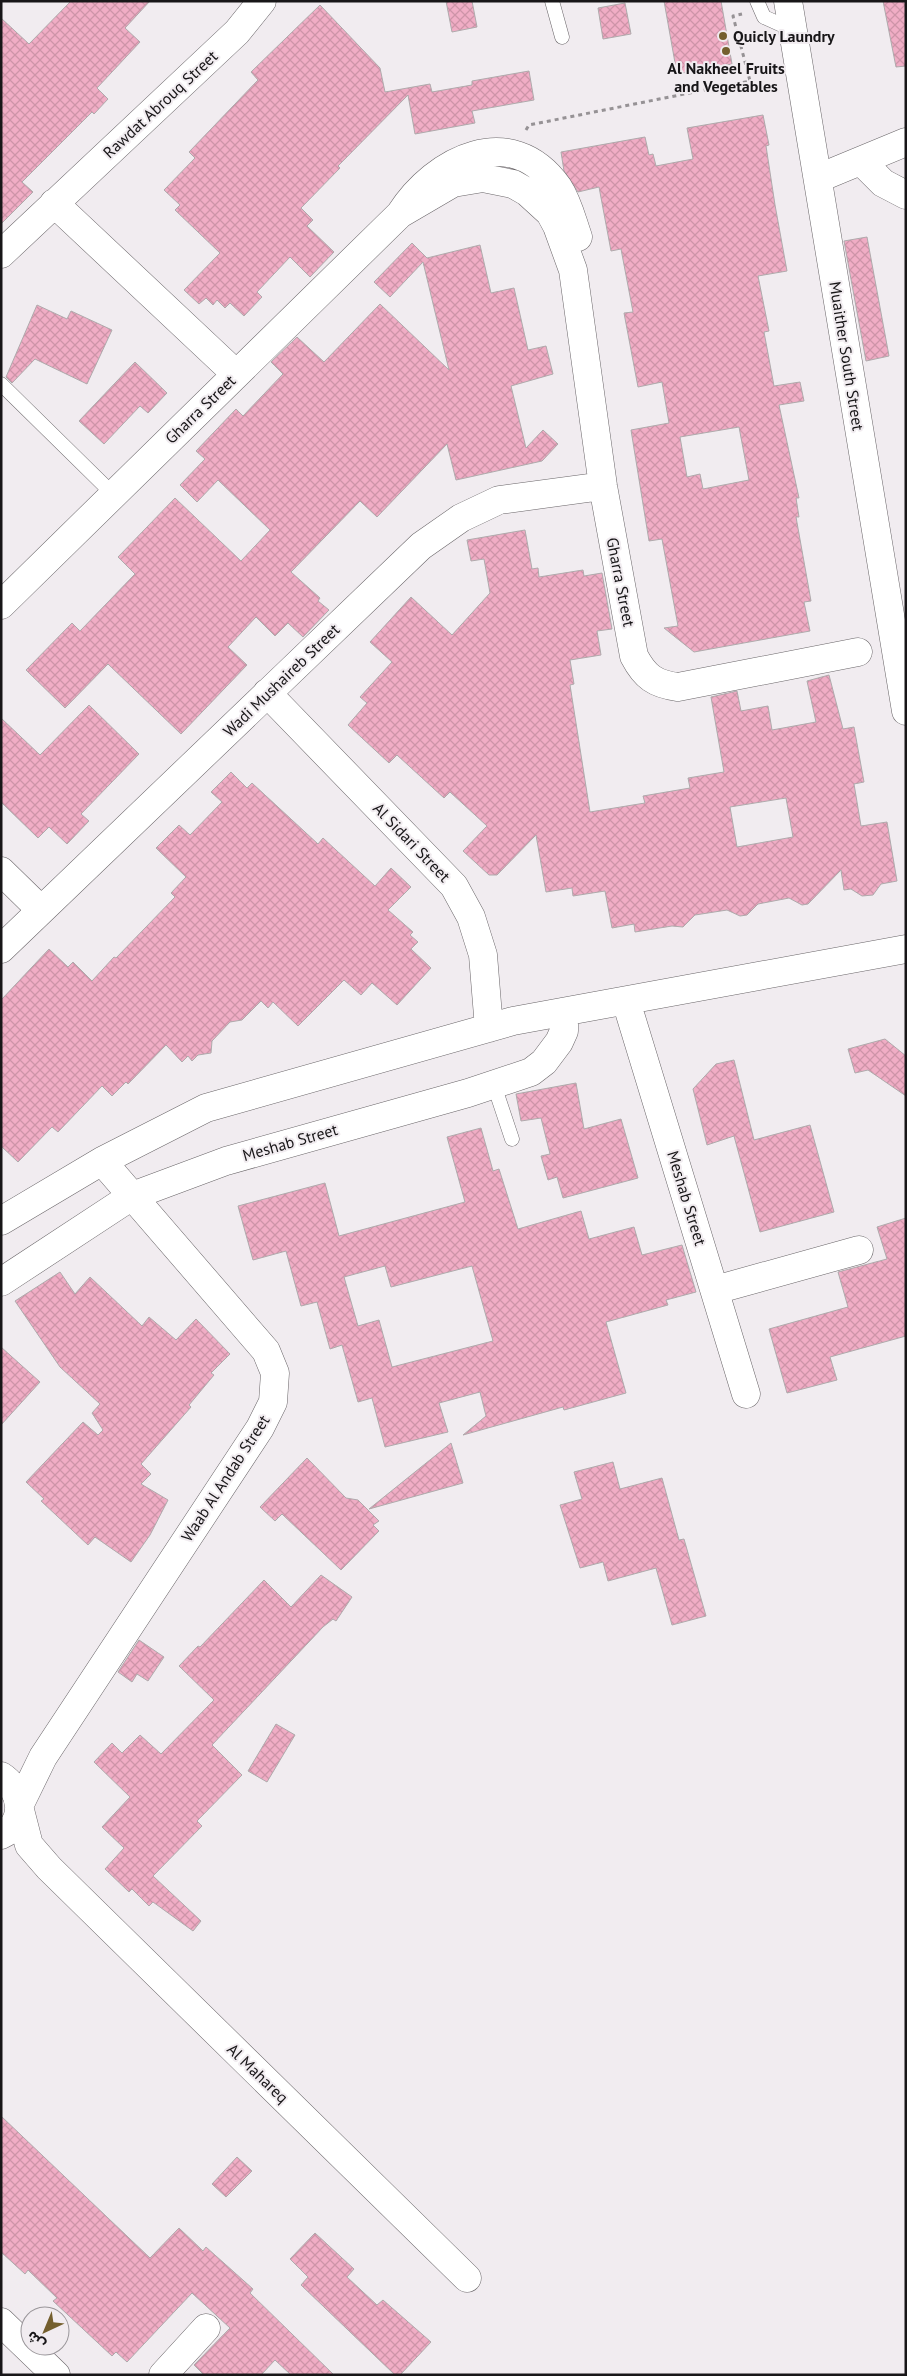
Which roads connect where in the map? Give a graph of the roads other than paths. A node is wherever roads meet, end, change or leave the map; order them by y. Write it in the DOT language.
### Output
graph roads {
  1 [pos="262,1"];
  2 [pos="552,1"];
  3 [pos="788,1"];
  4 [pos="758,5"];
  5 [pos="793,30"];
  6 [pos="562,37"];
  7 [pos="906,142"];
  8 [pos="861,161"];
  9 [pos="818,178"];
  10 [pos="906,195"];
  11 [pos="54,203"];
  12 [pos="400,214"];
  13 [pos="1,254"];
  14 [pos="573,270"];
  15 [pos="236,374"];
  16 [pos="1,384"];
  17 [pos="603,486"];
  18 [pos="113,494"];
  19 [pos="1,605"];
  20 [pos="858,652"];
  21 [pos="267,693"];
  22 [pos="904,696"];
  23 [pos="1,870"];
  24 [pos="41,910"];
  25 [pos="1,948"];
  26 [pos="906,949"];
  27 [pos="626,1001"];
  28 [pos="564,1012"];
  29 [pos="489,1028"];
  30 [pos="494,1085"];
  31 [pos="512,1139"];
  32 [pos="102,1161"];
  33 [pos="132,1196"];
  34 [pos="1,1221"];
  35 [pos="858,1250"];
  36 [pos="1,1282"];
  37 [pos="715,1290"];
  38 [pos="746,1394"];
  39 [pos="43,1757"];
  40 [pos="1,1774"];
  41 [pos="20,1807"];
  42 [pos="1,1835"];
  43 [pos="1,1843"];
  44 [pos="48,1868"];
  45 [pos="467,2278"];
  46 [pos="1,2322"];
  47 [pos="206,2328"];
  48 [pos="56,2375"];
  49 [pos="163,2375"];
  1 -- 11 [label="street, Rawdat Abrouq Street"];
  2 -- 6 [label="lane"];
  3 -- 5 [label="street, Muaither South Street"];
  4 -- 5 [label="lane"];
  5 -- 9 [label="street, Muaither South Street"];
  7 -- 8 [label="street"];
  8 -- 9 [label="street"];
  8 -- 10 [label="street"];
  9 -- 22 [label="street, Muaither South Street"];
  11 -- 13 [label="street, Rawdat Abrouq Street"];
  11 -- 15 [label="street"];
  12 -- 14 [label="street, Gharra Street"];
  12 -- 14 [label="street, Gharra Street"];
  12 -- 15 [label="street, Gharra Street"];
  14 -- 17 [label="street, Gharra Street"];
  15 -- 18 [label="street, Gharra Street"];
  16 -- 18 [label="lane"];
  17 -- 20 [label="street, Gharra Street"];
  17 -- 21 [label="street, Wadi Mushaireb Street"];
  18 -- 19 [label="street, Gharra Street"];
  21 -- 24 [label="street, Wadi Mushaireb Street"];
  21 -- 29 [label="street, Al Sidari Street"];
  23 -- 24 [label="street"];
  24 -- 25 [label="street, Wadi Mushaireb Street"];
  26 -- 27 [label="street"];
  27 -- 28 [label="street"];
  27 -- 37 [label="street, Meshab Street"];
  28 -- 29 [label="street"];
  28 -- 30 [label="street, Meshab Street"];
  29 -- 32 [label="street"];
  30 -- 31 [label="lane"];
  30 -- 33 [label="street, Meshab Street"];
  32 -- 33 [label="street, Waab Al Andab Street"];
  32 -- 34 [label="street"];
  33 -- 36 [label="street, Meshab Street"];
  33 -- 39 [label="street, Waab Al Andab Street"];
  35 -- 37 [label="street"];
  37 -- 38 [label="street, Meshab Street"];
  39 -- 40 [label="street, Waab Al Andab Street"];
  39 -- 41 [label="street, Waab Al Andab Street"];
  40 -- 41 [label="street, Al Mahareq"];
  41 -- 42 [label="street, Waab Al Andab Street"];
  41 -- 44 [label="street, Al Mahareq"];
  43 -- 44 [label="street, Al Mahareq"];
  44 -- 45 [label="street, Al Mahareq"];
  46 -- 48 [label="street"];
  47 -- 49 [label="street"];
}
